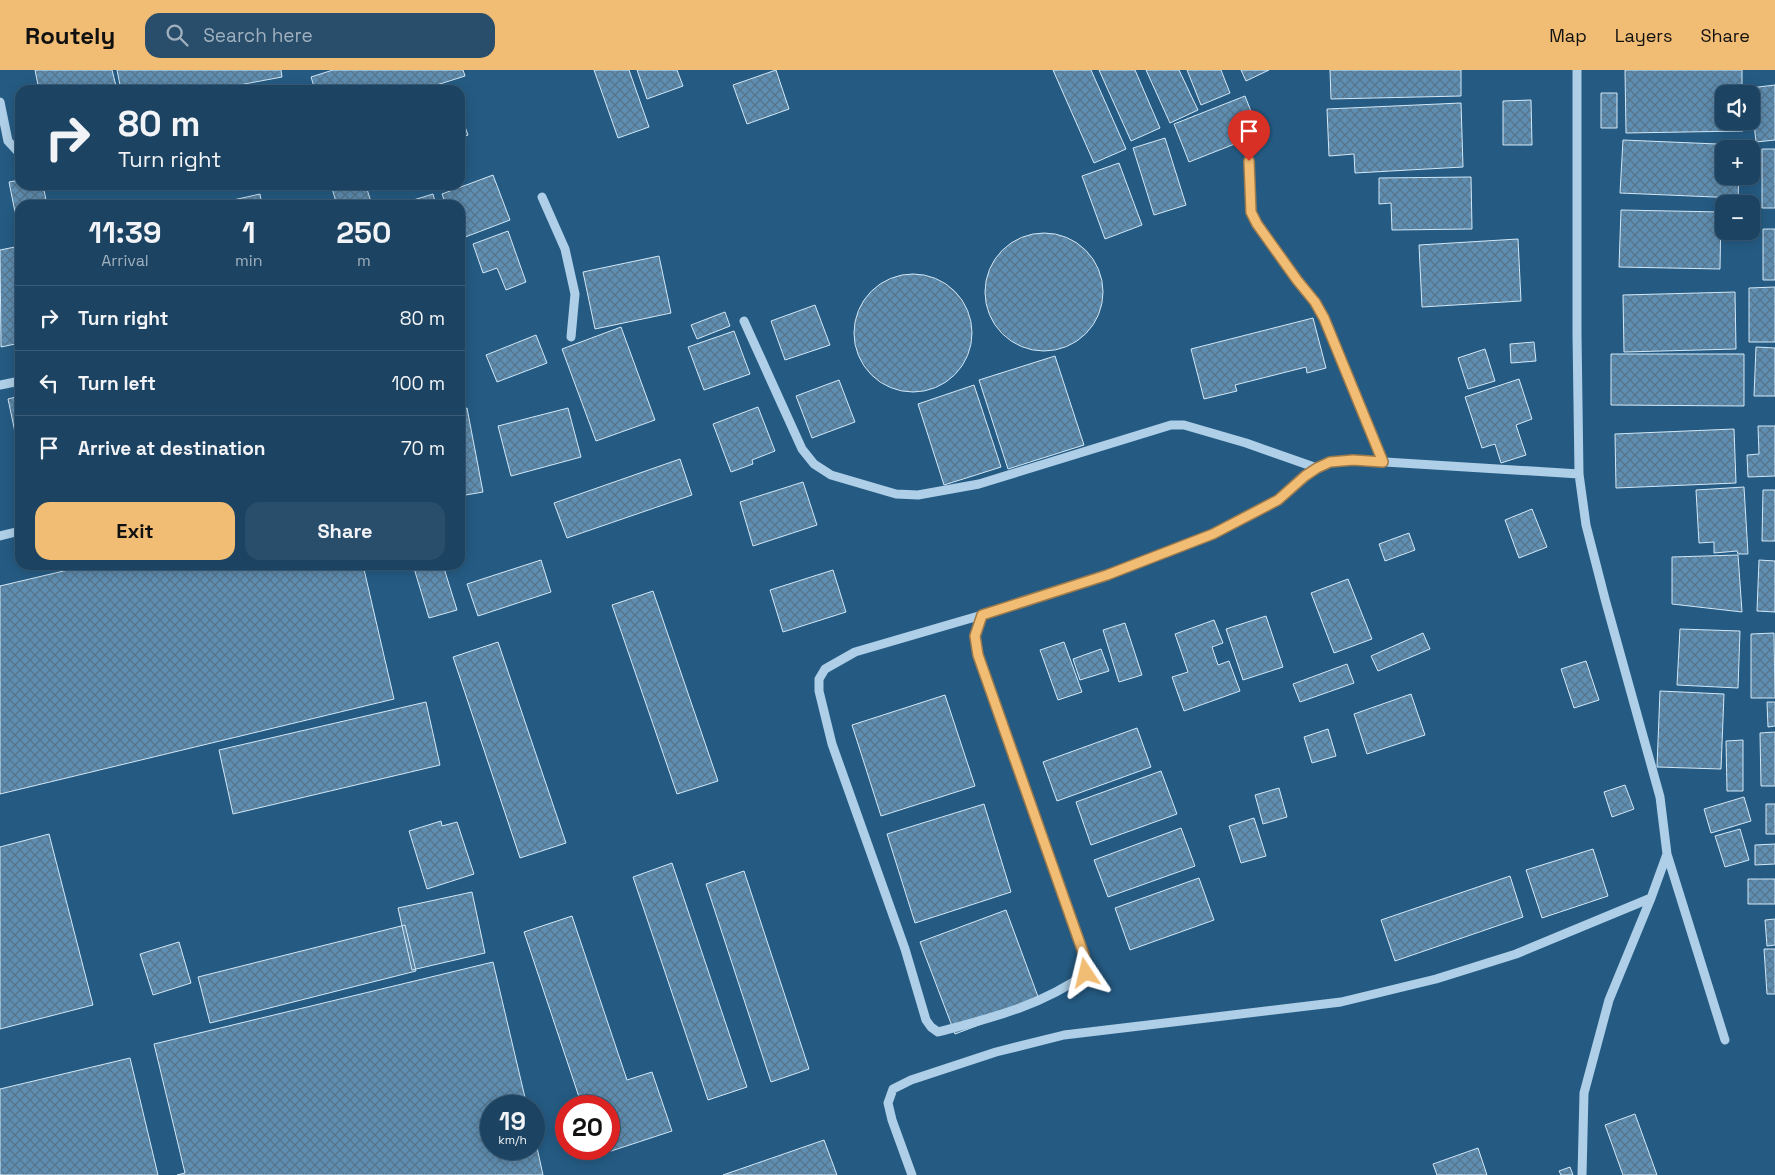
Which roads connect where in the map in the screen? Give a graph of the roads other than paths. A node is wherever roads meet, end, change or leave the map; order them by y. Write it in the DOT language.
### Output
graph roads {
  1 [pos="1577,70"];
  2 [pos="0,102"];
  3 [pos="15,149"];
  4 [pos="1249,161"];
  5 [pos="542,197"];
  6 [pos="744,321"];
  7 [pos="571,337"];
  8 [pos="15,382"];
  9 [pos="0,385"];
  10 [pos="1383,462"];
  11 [pos="1317,468"];
  12 [pos="1579,474"];
  13 [pos="15,532"];
  14 [pos="0,536"];
  15 [pos="982,615"];
  16 [pos="1667,854"];
  17 [pos="1651,898"];
  18 [pos="1725,1040"];
  19 [pos="912,1175"];
  20 [pos="1582,1175"];
  1 -- 12 [label="street"];
  2 -- 3 [label="street"];
  4 -- 10 [label="street"];
  5 -- 7 [label="street"];
  6 -- 11 [label="street"];
  8 -- 9 [label="street"];
  10 -- 11 [label="street"];
  10 -- 12 [label="street"];
  11 -- 15 [label="street"];
  12 -- 16 [label="street"];
  13 -- 14 [label="street"];
  15 -- 15 [label="street"];
  16 -- 17 [label="street"];
  16 -- 18 [label="street"];
  17 -- 19 [label="street"];
  17 -- 20 [label="street"];
}
